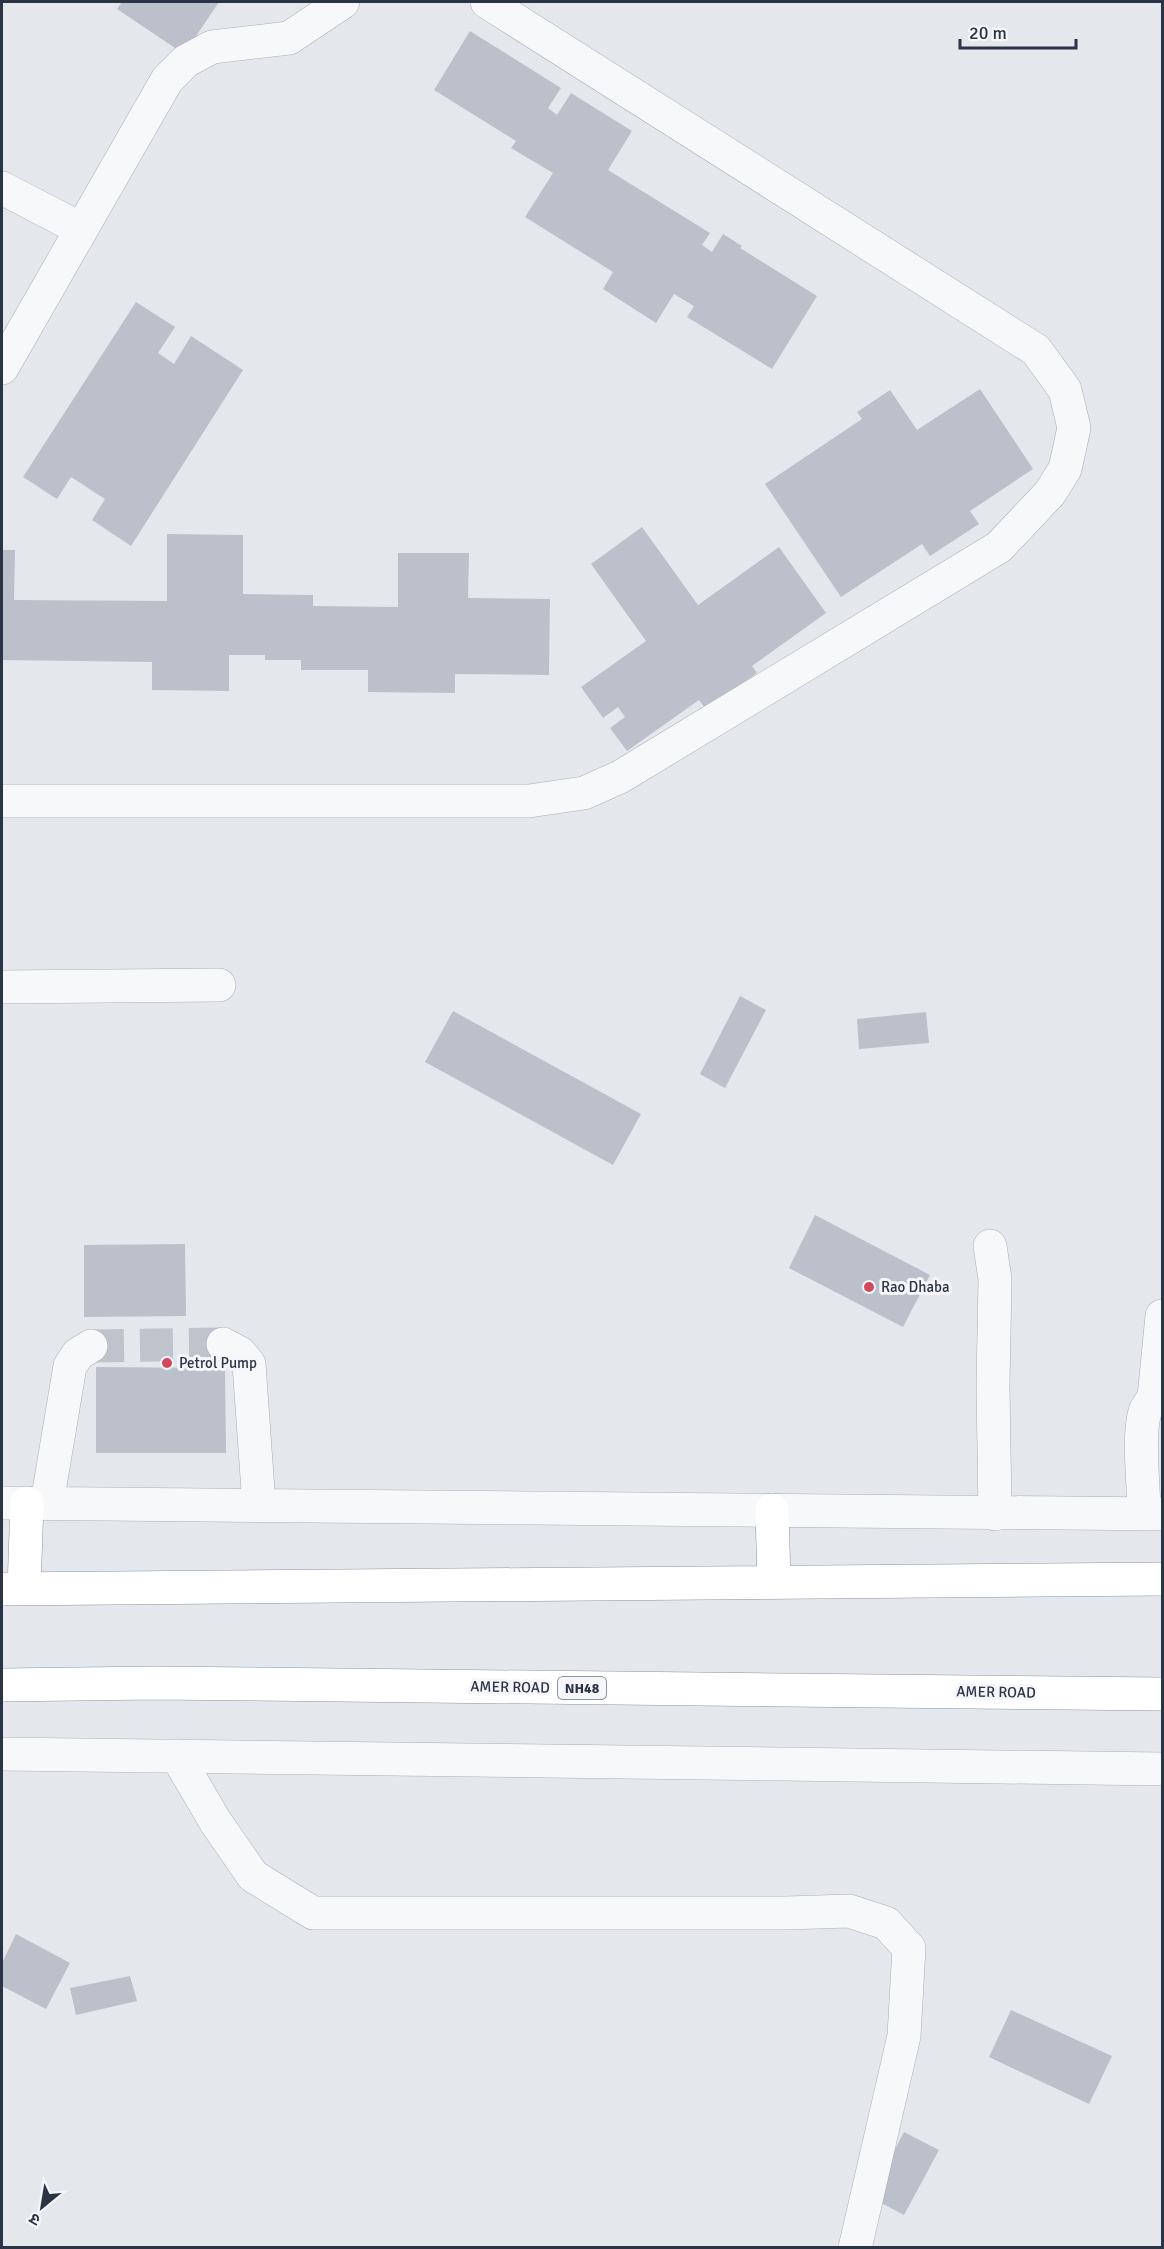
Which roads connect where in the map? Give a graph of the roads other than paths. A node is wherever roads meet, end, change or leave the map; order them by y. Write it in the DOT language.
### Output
graph roads {
  1 [pos="343,2"];
  2 [pos="487,2"];
  3 [pos="2,188"];
  4 [pos="81,229"];
  5 [pos="2,368"];
  6 [pos="2,801"];
  7 [pos="219,985"];
  8 [pos="2,987"];
  9 [pos="990,1246"];
  10 [pos="1162,1316"];
  11 [pos="223,1344"];
  12 [pos="91,1346"];
  13 [pos="1158,1395"];
  14 [pos="25,1503"];
  15 [pos="259,1505"];
  16 [pos="772,1510"];
  17 [pos="994,1514"];
  18 [pos="1153,1514"];
  19 [pos="1162,1579"];
  20 [pos="774,1582"];
  21 [pos="13,1589"];
  22 [pos="2,1685"];
  23 [pos="1162,1694"];
  24 [pos="2,1754"];
  25 [pos="177,1756"];
  26 [pos="1162,1769"];
  27 [pos="855,2247"];
  1 -- 4 [label="street"];
  2 -- 6 [label="street"];
  3 -- 4 [label="street"];
  4 -- 5 [label="street"];
  7 -- 8 [label="street"];
  9 -- 17 [label="street"];
  10 -- 13 [label="street"];
  11 -- 15 [label="street"];
  12 -- 14 [label="street"];
  13 -- 18 [label="street"];
  14 -- 15 [label="street"];
  14 -- 21 [label="highway"];
  15 -- 16 [label="street"];
  16 -- 17 [label="street"];
  16 -- 20 [label="highway"];
  17 -- 18 [label="street"];
  19 -- 20 [label="highway"];
  20 -- 21 [label="highway"];
  22 -- 23 [label="highway, AMER ROAD / NH48"];
  24 -- 25 [label="street"];
  25 -- 26 [label="street"];
  25 -- 27 [label="street"];
}
